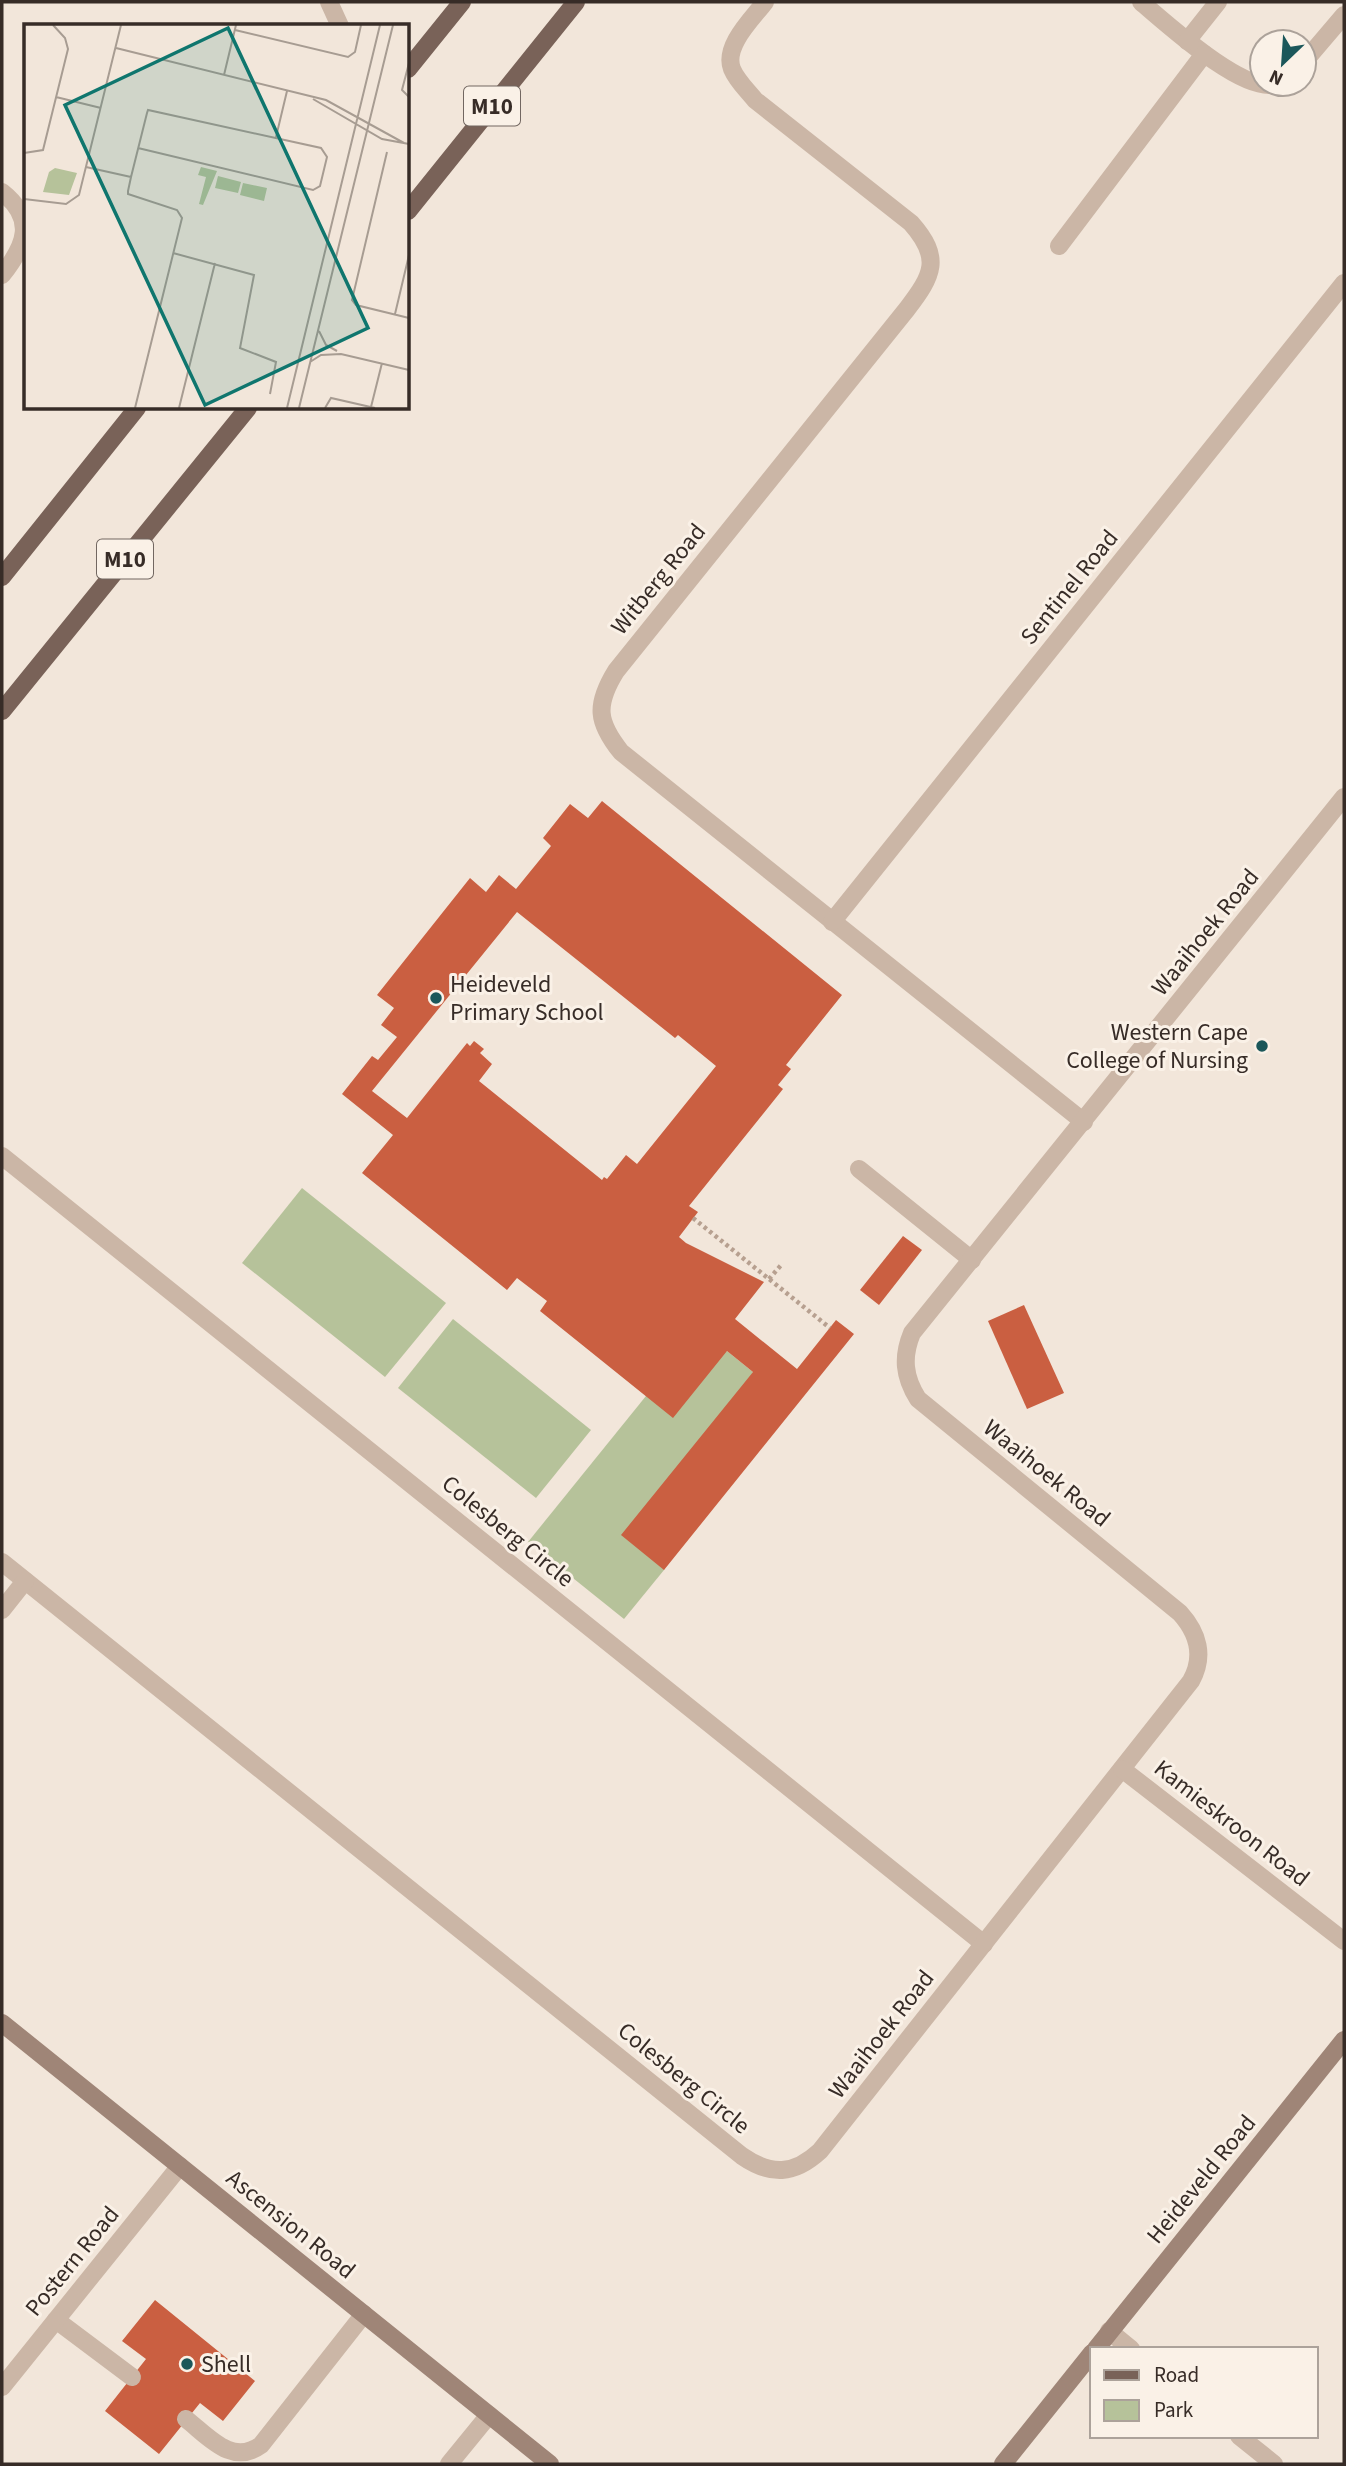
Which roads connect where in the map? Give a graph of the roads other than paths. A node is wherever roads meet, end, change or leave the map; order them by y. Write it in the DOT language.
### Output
graph roads {
  1 [pos="329,2"];
  2 [pos="462,2"];
  3 [pos="576,2"];
  4 [pos="765,2"];
  5 [pos="1141,2"];
  6 [pos="1218,2"];
  7 [pos="1344,15"];
  8 [pos="339,24"];
  9 [pos="1187,41"];
  10 [pos="1318,46"];
  11 [pos="1204,54"];
  12 [pos="410,67"];
  13 [pos="1248,79"];
  14 [pos="2,192"];
  15 [pos="410,209"];
  16 [pos="1059,246"];
  17 [pos="2,275"];
  18 [pos="1344,283"];
  19 [pos="135,410"];
  20 [pos="246,410"];
  21 [pos="2,577"];
  22 [pos="2,711"];
  23 [pos="1344,797"];
  24 [pos="832,922"];
  25 [pos="1084,1122"];
  26 [pos="2,1156"];
  27 [pos="859,1169"];
  28 [pos="972,1260"];
  29 [pos="2,1562"];
  30 [pos="25,1581"];
  31 [pos="2,1610"];
  32 [pos="1122,1769"];
  33 [pos="1344,1941"];
  34 [pos="984,1944"];
  35 [pos="2,2023"];
  36 [pos="1344,2040"];
  37 [pos="180,2166"];
  38 [pos="785,2170"];
  39 [pos="364,2314"];
  40 [pos="56,2320"];
  41 [pos="1110,2331"];
  42 [pos="1098,2347"];
  43 [pos="1129,2347"];
  44 [pos="1090,2355"];
  45 [pos="132,2377"];
  46 [pos="2,2387"];
  47 [pos="489,2415"];
  48 [pos="186,2419"];
  49 [pos="1242,2438"];
  50 [pos="449,2464"];
  51 [pos="550,2464"];
  52 [pos="1003,2464"];
  53 [pos="1274,2464"];
  1 -- 8 [label="street"];
  2 -- 12 [label="main road"];
  3 -- 15 [label="main road, M10"];
  4 -- 24 [label="street, Witberg Road"];
  5 -- 9 [label="street"];
  6 -- 9 [label="street"];
  7 -- 10 [label="street"];
  9 -- 11 [label="street"];
  11 -- 13 [label="street"];
  11 -- 16 [label="street"];
  14 -- 17 [label="street"];
  18 -- 24 [label="street, Sentinel Road"];
  19 -- 21 [label="main road"];
  20 -- 22 [label="main road, M10"];
  23 -- 25 [label="street, Waaihoek Road"];
  24 -- 25 [label="street, Witberg Road"];
  25 -- 28 [label="street, Waaihoek Road"];
  26 -- 34 [label="street, Colesberg Circle"];
  27 -- 28 [label="street"];
  28 -- 32 [label="street, Waaihoek Road"];
  29 -- 30 [label="street, Colesberg Circle"];
  30 -- 31 [label="street"];
  30 -- 38 [label="street, Colesberg Circle"];
  32 -- 33 [label="street, Kamieskroon Road"];
  32 -- 34 [label="street, Waaihoek Road"];
  34 -- 38 [label="street, Waaihoek Road"];
  35 -- 37 [label="street, Ascension Road"];
  36 -- 41 [label="street, Heideveld Road"];
  37 -- 39 [label="street, Ascension Road"];
  37 -- 40 [label="street, Postern Road"];
  39 -- 47 [label="street, Ascension Road"];
  39 -- 48 [label="street"];
  40 -- 45 [label="street"];
  40 -- 46 [label="street, Postern Road"];
  41 -- 42 [label="street, Heideveld Road"];
  41 -- 43 [label="street"];
  44 -- 52 [label="street"];
  47 -- 50 [label="street"];
  47 -- 51 [label="street, Ascension Road"];
  49 -- 53 [label="street"];
}
